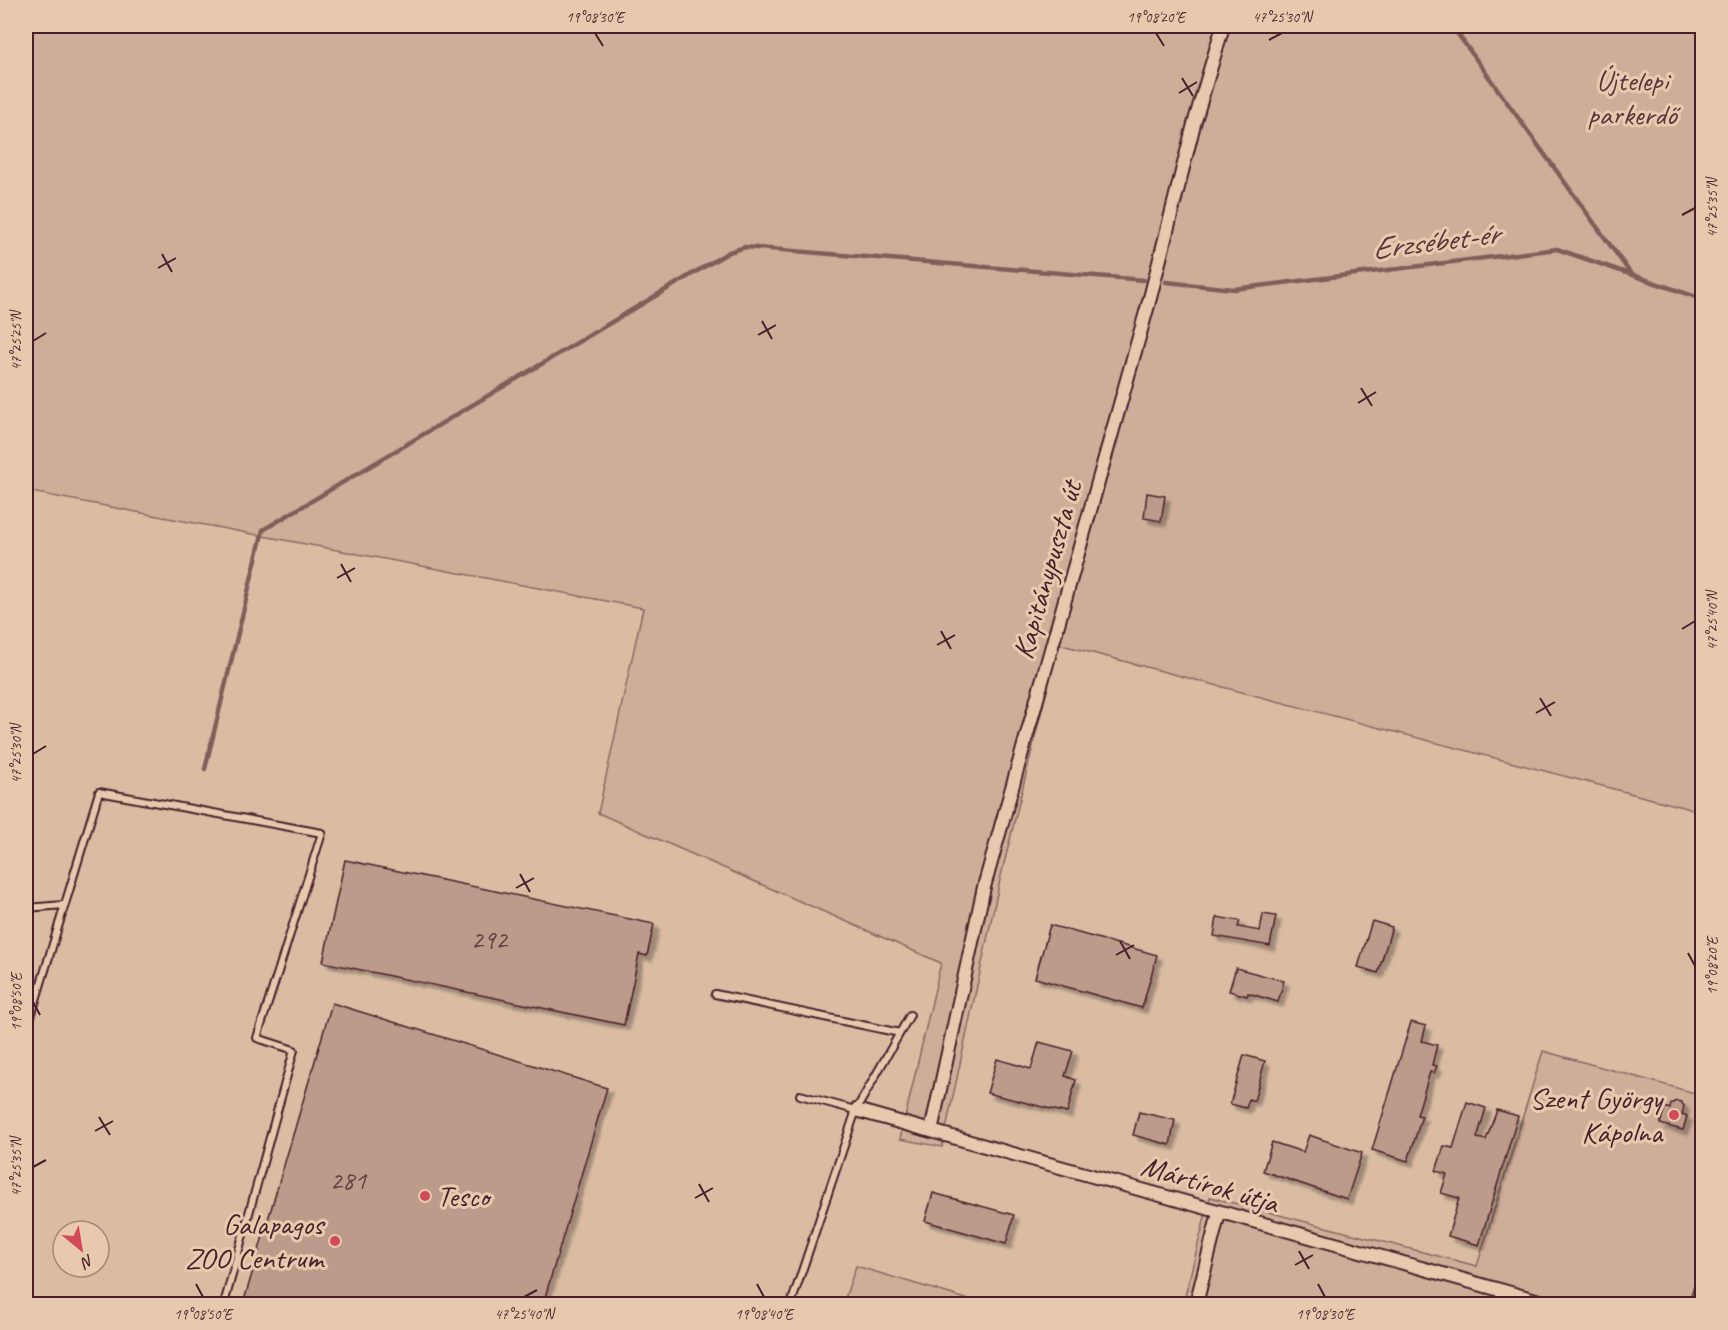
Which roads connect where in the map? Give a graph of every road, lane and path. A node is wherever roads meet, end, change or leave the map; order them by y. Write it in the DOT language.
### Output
graph roads {
  1 [pos="1223,26"];
  2 [pos="64,905"];
  3 [pos="26,908"];
  4 [pos="715,994"];
  5 [pos="910,1015"];
  6 [pos="26,1033"];
  7 [pos="900,1034"];
  8 [pos="800,1095"];
  9 [pos="856,1110"];
  10 [pos="931,1131"];
  11 [pos="1220,1213"];
  12 [pos="1702,1284"];
  13 [pos="224,1305"];
  14 [pos="791,1305"];
  15 [pos="1196,1305"];
  16 [pos="1551,1305"];
  17 [pos="1696,1305"];
  1 -- 10 [label="street, Kapitánypuszta út"];
  2 -- 3 [label="lane"];
  2 -- 6 [label="lane"];
  2 -- 13 [label="lane"];
  4 -- 7 [label="lane"];
  5 -- 7 [label="lane"];
  7 -- 9 [label="lane"];
  8 -- 9 [label="lane"];
  9 -- 10 [label="street, Mártírok útja"];
  9 -- 14 [label="lane"];
  10 -- 11 [label="street, Mártírok útja"];
  11 -- 15 [label="street"];
  11 -- 16 [label="street, Mártírok útja"];
  12 -- 17 [label="street"];
}
